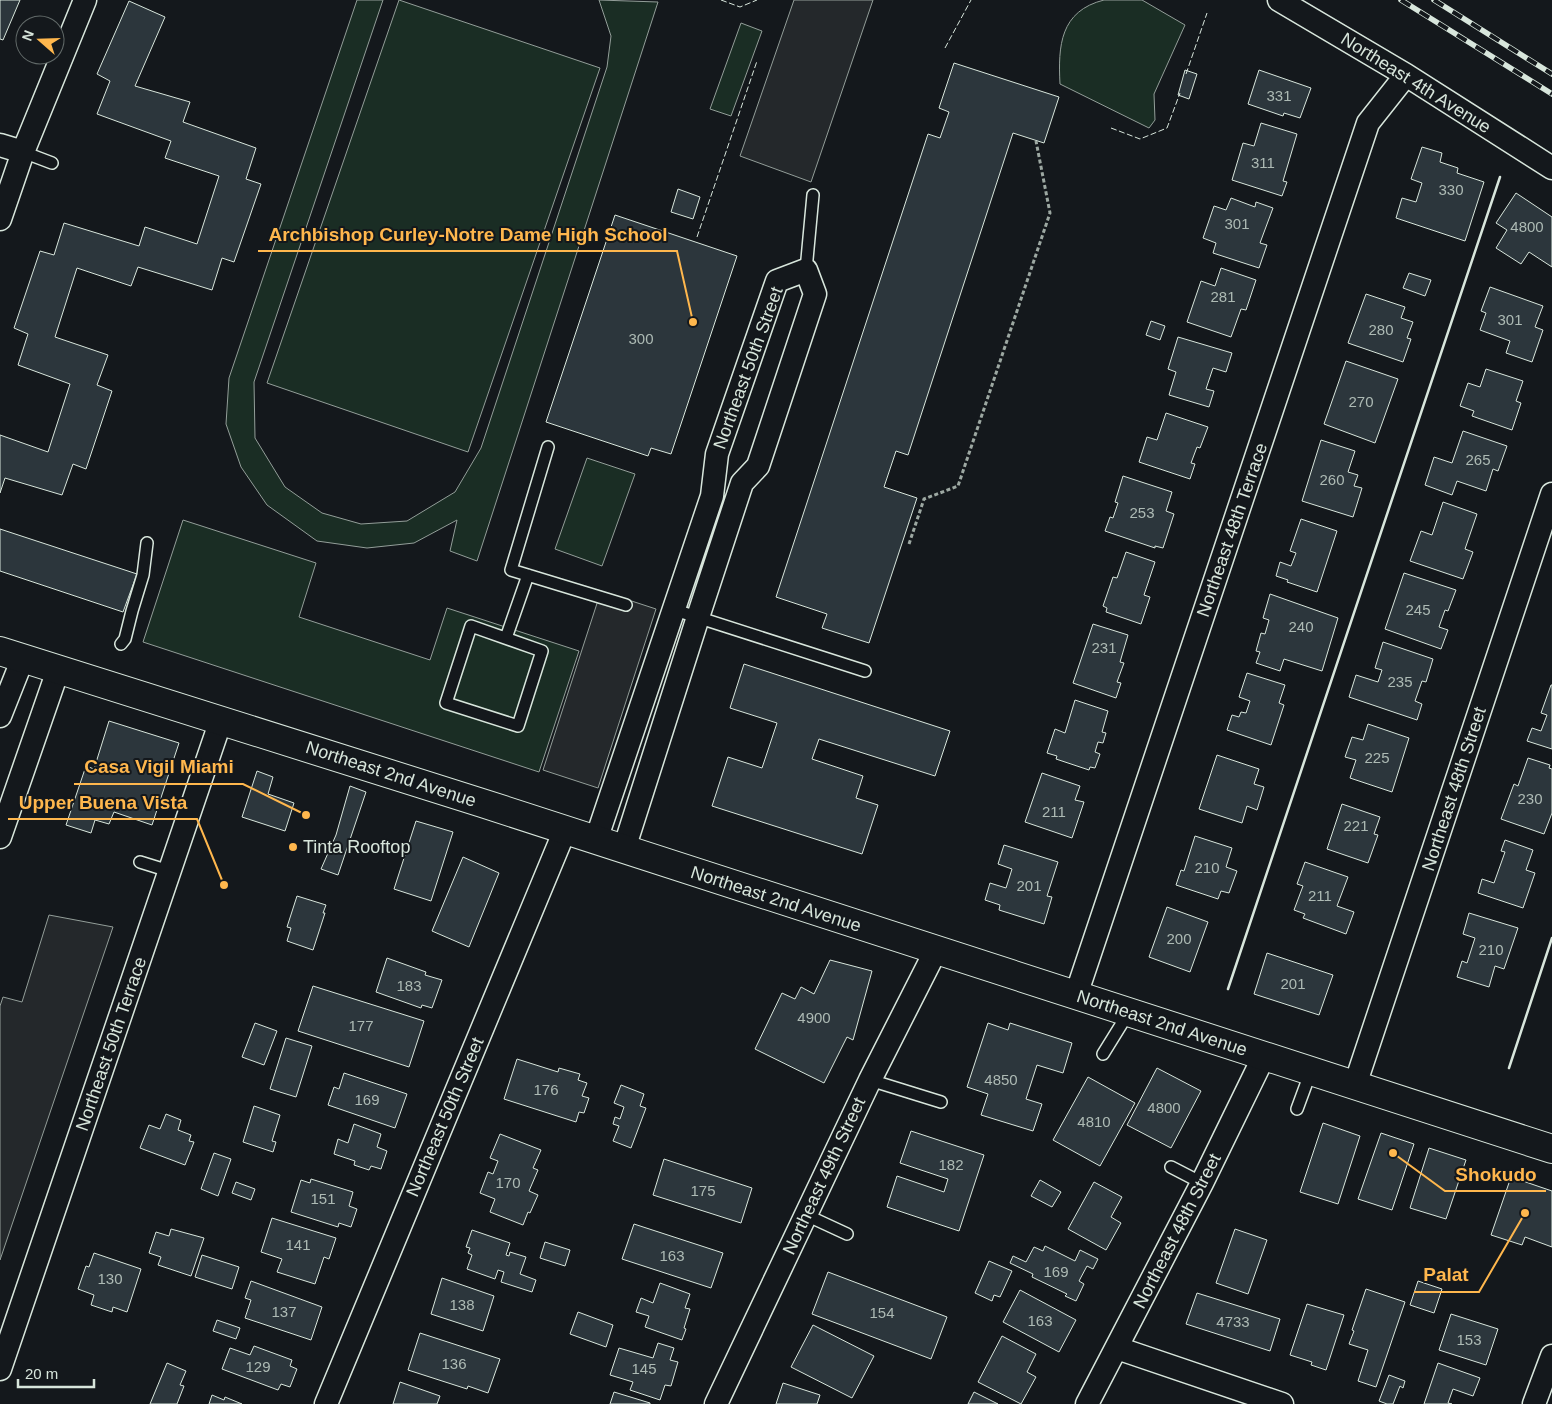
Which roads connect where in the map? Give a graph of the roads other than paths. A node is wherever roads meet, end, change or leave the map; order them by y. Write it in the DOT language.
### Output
graph roads {
  1 [pos="85,0"];
  2 [pos="1279,0"];
  3 [pos="1406,75"];
  4 [pos="0,145"];
  5 [pos="23,152"];
  6 [pos="52,162"];
  7 [pos="1552,168"];
  8 [pos="812,195"];
  9 [pos="0,219"];
  10 [pos="806,270"];
  11 [pos="548,447"];
  12 [pos="1552,494"];
  13 [pos="147,543"];
  14 [pos="528,575"];
  15 [pos="626,605"];
  16 [pos="675,610"];
  17 [pos="698,616"];
  18 [pos="506,638"];
  19 [pos="121,644"];
  20 [pos="12,655"];
  21 [pos="58,670"];
  22 [pos="865,672"];
  23 [pos="0,716"];
  24 [pos="221,720"];
  25 [pos="565,830"];
  26 [pos="0,837"];
  27 [pos="596,840"];
  28 [pos="624,849"];
  29 [pos="140,862"];
  30 [pos="169,871"];
  31 [pos="936,950"];
  32 [pos="1076,995"];
  33 [pos="1129,1012"];
  34 [pos="1103,1054"];
  35 [pos="1264,1056"];
  36 [pos="1311,1071"];
  37 [pos="870,1080"];
  38 [pos="1355,1085"];
  39 [pos="941,1102"];
  40 [pos="1297,1109"];
  41 [pos="1552,1149"];
  42 [pos="1171,1167"];
  43 [pos="1202,1183"];
  44 [pos="806,1215"];
  45 [pos="847,1234"];
  46 [pos="4,1344"];
  47 [pos="1117,1348"];
  48 [pos="1552,1356"];
  49 [pos="0,1369"];
  50 [pos="326,1404"];
  51 [pos="716,1404"];
  52 [pos="1087,1404"];
  53 [pos="1282,1404"];
  54 [pos="1534,1404"];
  1 -- 5 [label="street"];
  2 -- 3 [label="street, Northeast 4th Avenue"];
  3 -- 7 [label="street, Northeast 4th Avenue"];
  3 -- 32 [label="street, Northeast 48th Terrace"];
  4 -- 5 [label="street"];
  5 -- 6 [label="lane"];
  5 -- 9 [label="street"];
  8 -- 10 [label="lane"];
  10 -- 16 [label="street, Northeast 50th Street"];
  10 -- 17 [label="street, Northeast 50th Street"];
  11 -- 14 [label="lane"];
  12 -- 38 [label="street, Northeast 48th Street"];
  13 -- 19 [label="lane"];
  14 -- 15 [label="lane"];
  14 -- 18 [label="lane"];
  16 -- 17 [label="lane"];
  16 -- 27 [label="street, Northeast 50th Street"];
  17 -- 22 [label="lane"];
  17 -- 28 [label="street, Northeast 50th Street"];
  18 -- 18 [label="lane"];
  20 -- 21 [label="main road, Northeast 2nd Avenue"];
  20 -- 23 [label="street"];
  21 -- 24 [label="main road, Northeast 2nd Avenue"];
  21 -- 26 [label="street"];
  24 -- 25 [label="main road, Northeast 2nd Avenue"];
  24 -- 30 [label="street, Northeast 50th Terrace"];
  25 -- 27 [label="main road, Northeast 2nd Avenue"];
  25 -- 50 [label="street, Northeast 50th Street"];
  27 -- 28 [label="main road, Northeast 2nd Avenue"];
  28 -- 31 [label="main road, Northeast 2nd Avenue"];
  29 -- 30 [label="lane"];
  30 -- 46 [label="street, Northeast 50th Terrace"];
  31 -- 32 [label="main road, Northeast 2nd Avenue"];
  31 -- 37 [label="street, Northeast 49th Street"];
  32 -- 33 [label="main road, Northeast 2nd Avenue"];
  33 -- 34 [label="lane"];
  33 -- 35 [label="main road, Northeast 2nd Avenue"];
  35 -- 36 [label="main road, Northeast 2nd Avenue"];
  35 -- 43 [label="street, Northeast 48th Street"];
  36 -- 38 [label="main road, Northeast 2nd Avenue"];
  36 -- 40 [label="lane"];
  37 -- 39 [label="lane"];
  37 -- 44 [label="street, Northeast 49th Street"];
  38 -- 41 [label="main road, Northeast 2nd Avenue"];
  42 -- 43 [label="lane"];
  43 -- 47 [label="street, Northeast 48th Street"];
  44 -- 45 [label="lane"];
  44 -- 51 [label="street, Northeast 49th Street"];
  46 -- 49 [label="street, Northeast 50th Terrace"];
  47 -- 52 [label="street, Northeast 48th Street"];
  47 -- 53 [label="street"];
  48 -- 54 [label="street"];
}
